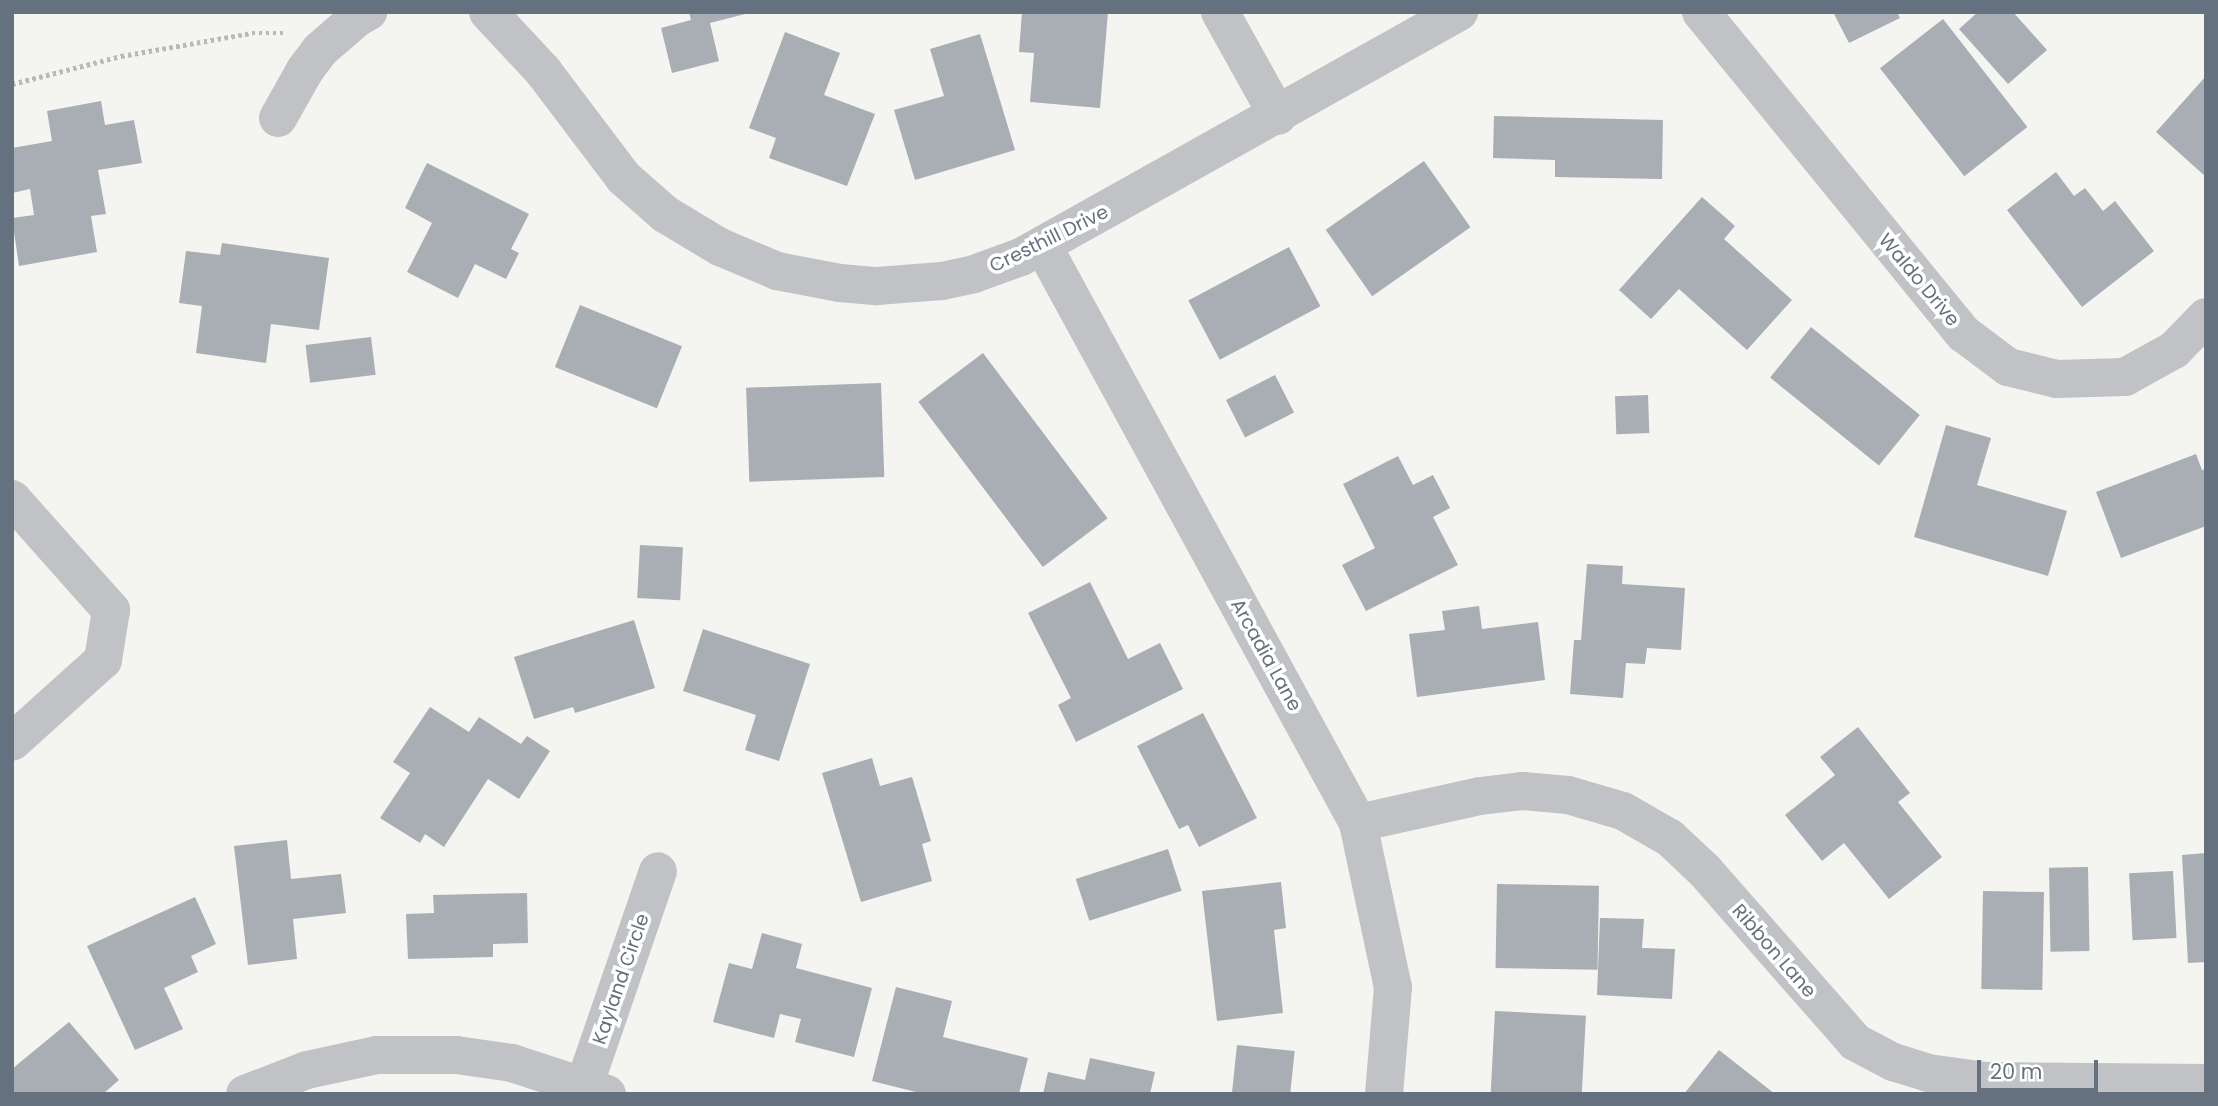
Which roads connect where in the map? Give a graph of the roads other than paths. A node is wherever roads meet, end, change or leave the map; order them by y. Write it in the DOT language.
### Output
graph roads {
  1 [pos="488,12"];
  2 [pos="1220,12"];
  3 [pos="1459,12"];
  4 [pos="1701,12"];
  5 [pos="353,22"];
  6 [pos="1278,116"];
  7 [pos="278,118"];
  8 [pos="1043,246"];
  9 [pos="2206,317"];
  10 [pos="12,499"];
  11 [pos="12,742"];
  12 [pos="1358,823"];
  13 [pos="658,871"];
  14 [pos="2206,1083"];
  15 [pos="595,1090"];
  16 [pos="245,1094"];
  17 [pos="1384,1094"];
  1 -- 8 [label="street, Cresthill Drive"];
  2 -- 6 [label="street"];
  3 -- 6 [label="street, Cresthill Drive"];
  4 -- 9 [label="street, Waldo Drive"];
  5 -- 7 [label="street"];
  6 -- 8 [label="street, Cresthill Drive"];
  8 -- 12 [label="street, Arcadia Lane"];
  10 -- 11 [label="street"];
  12 -- 14 [label="street, Ribbon Lane"];
  12 -- 17 [label="street, Arcadia Lane"];
  13 -- 15 [label="street, Kayland Circle"];
  15 -- 16 [label="street"];
}
